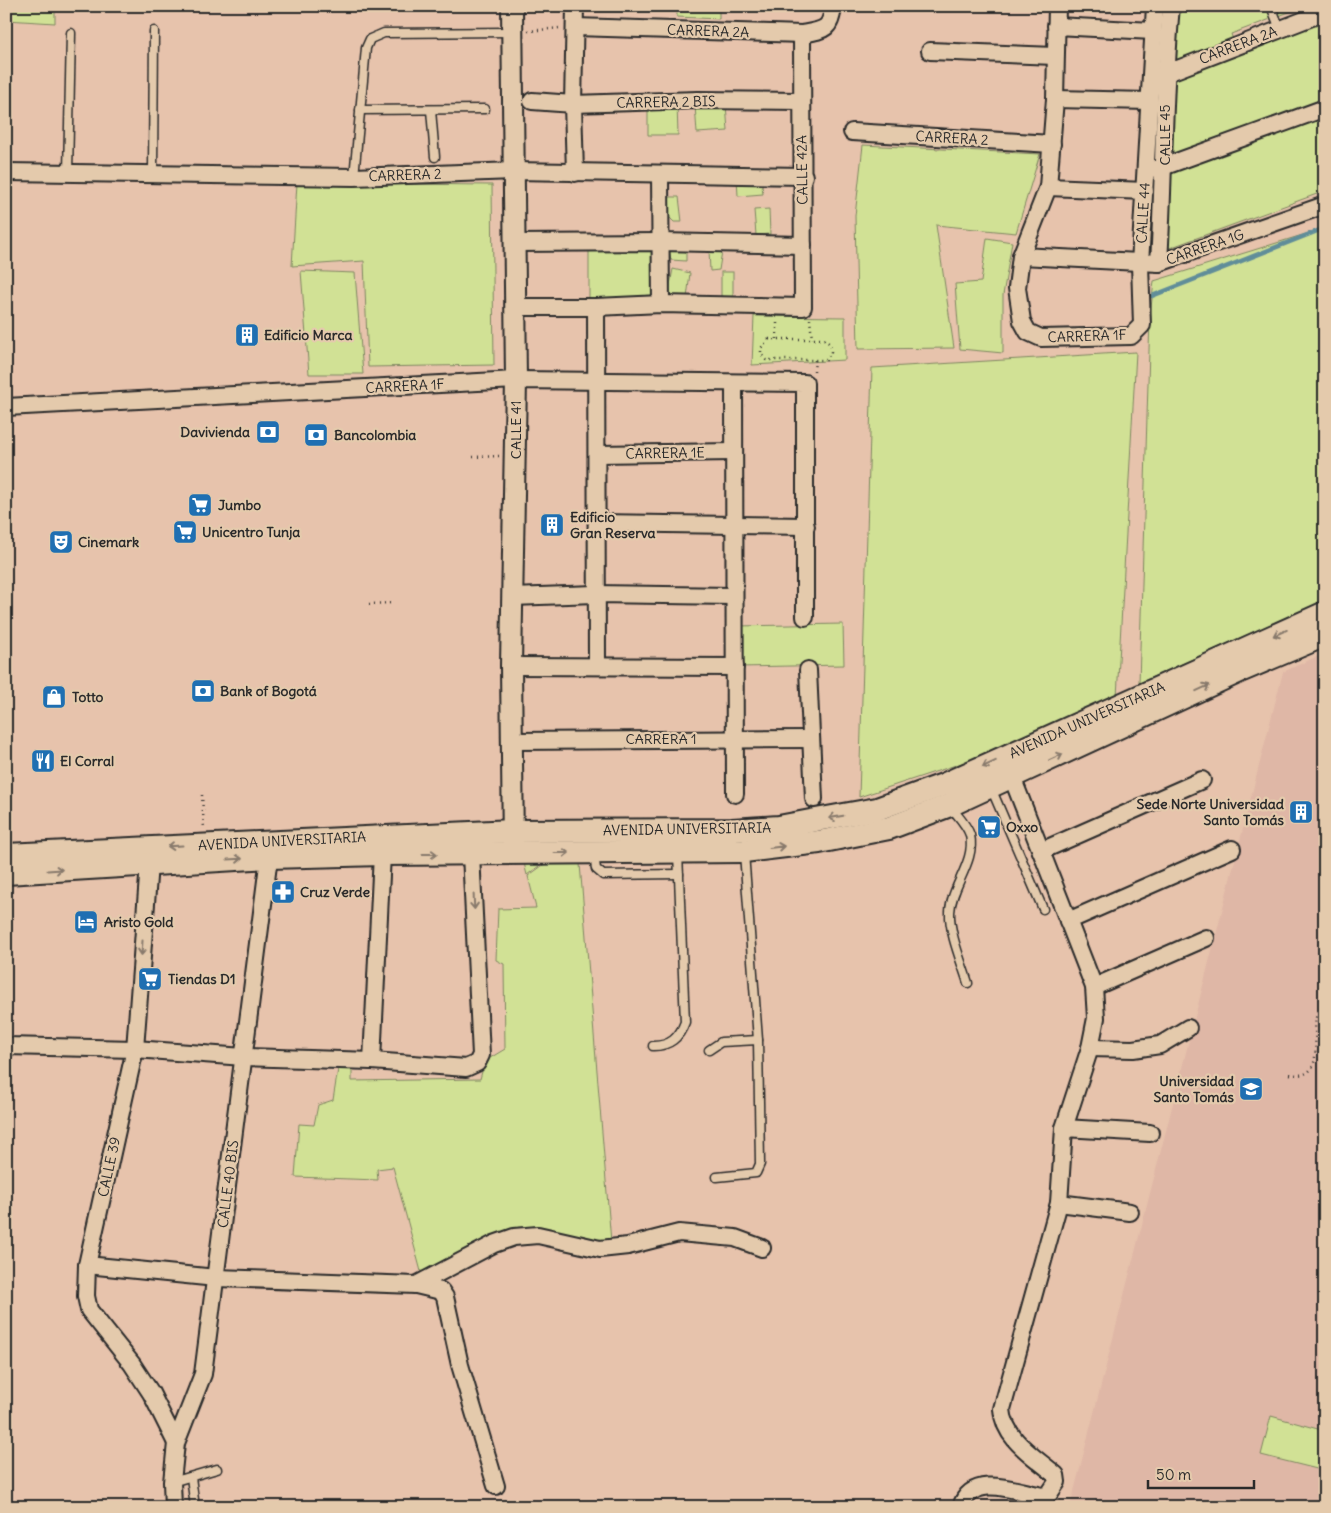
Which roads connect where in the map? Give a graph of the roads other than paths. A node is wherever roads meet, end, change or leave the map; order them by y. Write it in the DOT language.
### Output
graph roads {
  1 [pos="512,6"];
  2 [pos="575,6"];
  3 [pos="1057,6"];
  4 [pos="1155,6"];
  5 [pos="1171,6"];
  6 [pos="1271,6"];
  7 [pos="832,11"];
  8 [pos="1325,12"];
  9 [pos="1056,26"];
  10 [pos="576,27"];
  11 [pos="1280,29"];
  12 [pos="154,31"];
  13 [pos="1154,31"];
  14 [pos="511,32"];
  15 [pos="71,33"];
  16 [pos="802,34"];
  17 [pos="930,51"];
  18 [pos="1055,56"];
  19 [pos="1158,76"];
  20 [pos="1055,99"];
  21 [pos="532,101"];
  22 [pos="801,101"];
  23 [pos="1150,101"];
  24 [pos="573,104"];
  25 [pos="1325,108"];
  26 [pos="485,109"];
  27 [pos="360,110"];
  28 [pos="431,110"];
  29 [pos="852,132"];
  30 [pos="1052,144"];
  31 [pos="434,157"];
  32 [pos="1165,166"];
  33 [pos="514,171"];
  34 [pos="6,172"];
  35 [pos="68,172"];
  36 [pos="153,172"];
  37 [pos="575,173"];
  38 [pos="660,174"];
  39 [pos="1146,174"];
  40 [pos="354,176"];
  41 [pos="804,176"];
  42 [pos="1048,187"];
  43 [pos="1145,191"];
  44 [pos="1325,205"];
  45 [pos="514,242"];
  46 [pos="660,242"];
  47 [pos="803,245"];
  48 [pos="1021,256"];
  49 [pos="1159,263"];
  50 [pos="1140,264"];
  51 [pos="661,304"];
  52 [pos="515,307"];
  53 [pos="596,307"];
  54 [pos="1142,325"];
  55 [pos="516,380"];
  56 [pos="596,380"];
  57 [pos="734,383"];
  58 [pos="6,408"];
  59 [pos="733,452"];
  60 [pos="596,454"];
  61 [pos="597,522"];
  62 [pos="735,524"];
  63 [pos="806,526"];
  64 [pos="595,594"];
  65 [pos="733,596"];
  66 [pos="512,597"];
  67 [pos="1325,613"];
  68 [pos="806,616"];
  69 [pos="1325,635"];
  70 [pos="597,665"];
  71 [pos="511,666"];
  72 [pos="734,667"];
  73 [pos="808,670"];
  74 [pos="734,739"];
  75 [pos="811,739"];
  76 [pos="512,741"];
  77 [pos="1012,777"];
  78 [pos="1202,780"];
  79 [pos="991,786"];
  80 [pos="735,794"];
  81 [pos="814,800"];
  82 [pos="950,805"];
  83 [pos="513,831"];
  84 [pos="1232,850"];
  85 [pos="744,851"];
  86 [pos="1041,851"];
  87 [pos="514,853"];
  88 [pos="382,854"];
  89 [pos="471,854"];
  90 [pos="6,855"];
  91 [pos="269,857"];
  92 [pos="149,864"];
  93 [pos="679,864"];
  94 [pos="6,873"];
  95 [pos="1043,909"];
  96 [pos="1068,921"];
  97 [pos="1206,938"];
  98 [pos="968,983"];
  99 [pos="1094,987"];
  100 [pos="1188,1028"];
  101 [pos="758,1040"];
  102 [pos="6,1046"];
  103 [pos="653,1046"];
  104 [pos="1090,1048"];
  105 [pos="135,1049"];
  106 [pos="709,1050"];
  107 [pos="244,1057"];
  108 [pos="372,1060"];
  109 [pos="1064,1128"];
  110 [pos="1150,1133"];
  111 [pos="717,1177"];
  112 [pos="1059,1203"];
  113 [pos="1130,1212"];
  114 [pos="762,1248"];
  115 [pos="87,1266"];
  116 [pos="216,1278"];
  117 [pos="416,1285"];
  118 [pos="176,1444"];
  119 [pos="217,1469"];
  120 [pos="191,1477"];
  121 [pos="172,1482"];
  122 [pos="496,1486"];
  123 [pos="173,1507"];
  124 [pos="195,1507"];
  125 [pos="961,1507"];
  1 -- 14 [label="street, CALLE 41"];
  2 -- 10 [label="street"];
  3 -- 9 [label="street"];
  4 -- 13 [label="street, CALLE 44"];
  5 -- 19 [label="street, CALLE 45"];
  6 -- 11 [label="lane"];
  7 -- 16 [label="street, CARRERA 2A"];
  8 -- 11 [label="street, CARRERA 2A"];
  9 -- 13 [label="street"];
  9 -- 18 [label="street"];
  10 -- 16 [label="street, CARRERA 2A"];
  10 -- 24 [label="street"];
  11 -- 19 [label="street, CARRERA 2A"];
  12 -- 36 [label="lane"];
  13 -- 19 [label="street, CALLE 44"];
  14 -- 27 [label="lane"];
  14 -- 33 [label="street, CALLE 41"];
  15 -- 35 [label="lane"];
  16 -- 22 [label="street, CALLE 42A"];
  17 -- 18 [label="street"];
  18 -- 20 [label="street"];
  19 -- 23 [label="street, CALLE 44"];
  19 -- 32 [label="street, CALLE 45"];
  20 -- 23 [label="street"];
  20 -- 30 [label="street"];
  21 -- 24 [label="street, CARRERA 2 BIS"];
  22 -- 24 [label="street, CARRERA 2 BIS"];
  22 -- 41 [label="street, CALLE 42A"];
  23 -- 39 [label="street, CALLE 44"];
  24 -- 37 [label="street"];
  25 -- 32 [label="street"];
  26 -- 28 [label="lane"];
  27 -- 28 [label="lane"];
  27 -- 40 [label="lane"];
  28 -- 31 [label="lane"];
  29 -- 30 [label="street, CARRERA 2"];
  30 -- 42 [label="street"];
  32 -- 39 [label="street"];
  32 -- 49 [label="street, CALLE 45"];
  33 -- 37 [label="street, CARRERA 2"];
  33 -- 40 [label="street, CARRERA 2"];
  33 -- 45 [label="street, CALLE 41"];
  34 -- 35 [label="street, CARRERA 2"];
  35 -- 36 [label="street, CARRERA 2"];
  36 -- 40 [label="street, CARRERA 2"];
  37 -- 38 [label="street, CARRERA 2"];
  38 -- 41 [label="street, CARRERA 2"];
  38 -- 46 [label="street"];
  39 -- 43 [label="street, CALLE 44"];
  41 -- 47 [label="street, CALLE 42A"];
  42 -- 43 [label="street"];
  42 -- 48 [label="street"];
  43 -- 50 [label="street, CALLE 44"];
  44 -- 49 [label="street, CARRERA 1G"];
  45 -- 46 [label="street"];
  45 -- 52 [label="street, CALLE 41"];
  46 -- 47 [label="street"];
  46 -- 51 [label="street"];
  47 -- 51 [label="street, CALLE 42A"];
  48 -- 50 [label="street, CARRERA 1G"];
  48 -- 54 [label="street, CARRERA 1F"];
  49 -- 50 [label="street, CARRERA 1G"];
  50 -- 54 [label="street, CALLE 44"];
  51 -- 53 [label="street"];
  52 -- 53 [label="street"];
  52 -- 55 [label="street, CALLE 41"];
  53 -- 56 [label="street"];
  55 -- 56 [label="street, CARRERA 1F"];
  55 -- 58 [label="street, CARRERA 1F"];
  55 -- 66 [label="street, CALLE 41"];
  56 -- 57 [label="street, CARRERA 1F"];
  56 -- 60 [label="street"];
  57 -- 59 [label="street"];
  57 -- 63 [label="street, CARRERA 1F"];
  59 -- 60 [label="street, CARRERA 1E"];
  59 -- 62 [label="street"];
  60 -- 61 [label="street"];
  61 -- 62 [label="street"];
  61 -- 64 [label="street"];
  62 -- 63 [label="street"];
  62 -- 65 [label="street"];
  63 -- 68 [label="street"];
  64 -- 65 [label="street"];
  64 -- 66 [label="street"];
  64 -- 70 [label="street"];
  65 -- 72 [label="street"];
  66 -- 71 [label="street, CALLE 41"];
  67 -- 83 [label="main road, AVENIDA UNIVERSITARIA, one-way"];
  77 -- 69 [label="main road, AVENIDA UNIVERSITARIA, one-way"];
  70 -- 71 [label="street"];
  70 -- 72 [label="street"];
  71 -- 76 [label="street, CALLE 41"];
  72 -- 74 [label="street"];
  73 -- 75 [label="street"];
  74 -- 75 [label="street, CARRERA 1"];
  74 -- 76 [label="street, CARRERA 1"];
  74 -- 80 [label="street"];
  75 -- 81 [label="street"];
  76 -- 83 [label="street, CALLE 41"];
  77 -- 79 [label="main road, AVENIDA UNIVERSITARIA"];
  77 -- 86 [label="street"];
  78 -- 86 [label="street"];
  79 -- 82 [label="main road, AVENIDA UNIVERSITARIA"];
  79 -- 95 [label="lane"];
  85 -- 82 [label="main road, AVENIDA UNIVERSITARIA, one-way"];
  82 -- 98 [label="lane"];
  83 -- 87 [label="street, CALLE 41"];
  83 -- 90 [label="main road, AVENIDA UNIVERSITARIA, one-way"];
  84 -- 96 [label="street"];
  85 -- 93 [label="main road, AVENIDA UNIVERSITARIA"];
  85 -- 101 [label="lane"];
  86 -- 96 [label="street"];
  87 -- 89 [label="main road, AVENIDA UNIVERSITARIA"];
  87 -- 93 [label="main road, AVENIDA UNIVERSITARIA, one-way"];
  88 -- 89 [label="main road, AVENIDA UNIVERSITARIA, one-way"];
  88 -- 91 [label="main road, AVENIDA UNIVERSITARIA"];
  88 -- 108 [label="street"];
  89 -- 108 [label="street, one-way"];
  92 -- 91 [label="main road, AVENIDA UNIVERSITARIA, one-way"];
  91 -- 107 [label="street, CALLE 40 BIS"];
  94 -- 92 [label="main road, AVENIDA UNIVERSITARIA, one-way"];
  92 -- 105 [label="street, CALLE 39, one-way"];
  93 -- 103 [label="lane"];
  96 -- 99 [label="street"];
  97 -- 99 [label="street"];
  99 -- 104 [label="street"];
  100 -- 104 [label="street"];
  101 -- 106 [label="lane"];
  101 -- 111 [label="lane"];
  102 -- 105 [label="street"];
  104 -- 109 [label="street"];
  105 -- 107 [label="street"];
  105 -- 115 [label="street, CALLE 39"];
  107 -- 108 [label="street"];
  107 -- 116 [label="street, CALLE 40 BIS"];
  109 -- 110 [label="street"];
  109 -- 112 [label="street"];
  112 -- 113 [label="street"];
  112 -- 125 [label="street"];
  114 -- 117 [label="street"];
  115 -- 116 [label="street"];
  115 -- 118 [label="street, CALLE 39"];
  116 -- 117 [label="street"];
  116 -- 118 [label="street, CALLE 40 BIS"];
  117 -- 122 [label="street"];
  118 -- 121 [label="street, CALLE 40 BIS"];
  119 -- 120 [label="lane"];
  120 -- 121 [label="lane"];
  120 -- 124 [label="lane"];
  121 -- 123 [label="street, CALLE 40 BIS"];
}
